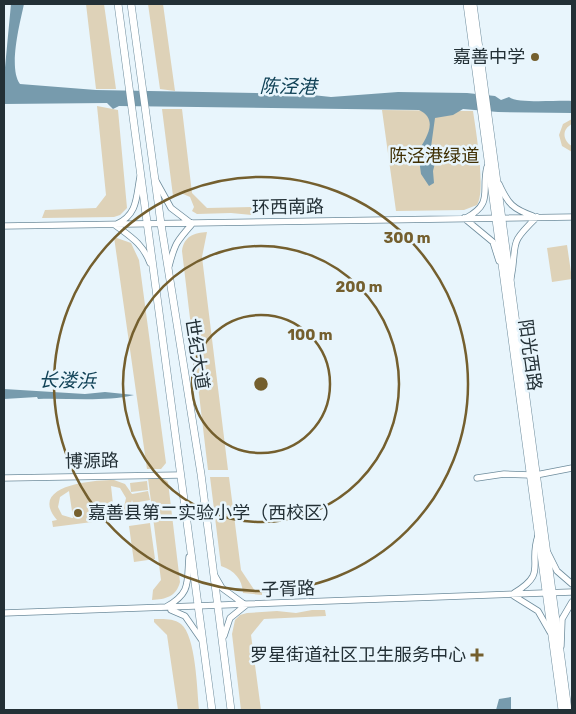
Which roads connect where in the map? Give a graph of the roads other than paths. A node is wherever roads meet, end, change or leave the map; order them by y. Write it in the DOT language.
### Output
graph roads {
  1 [pos="118,4"];
  2 [pos="131,4"];
  3 [pos="467,4"];
  4 [pos="473,4"];
  5 [pos="483,92"];
  6 [pos="486,114"];
  7 [pos="489,161"];
  8 [pos="140,172"];
  9 [pos="155,178"];
  10 [pos="499,184"];
  11 [pos="537,217"];
  12 [pos="572,217"];
  13 [pos="464,218"];
  14 [pos="499,218"];
  15 [pos="161,224"];
  16 [pos="192,224"];
  17 [pos="115,225"];
  18 [pos="148,225"];
  19 [pos="4,226"];
  20 [pos="501,267"];
  21 [pos="168,269"];
  22 [pos="154,271"];
  23 [pos="510,282"];
  24 [pos="572,468"];
  25 [pos="180,474"];
  26 [pos="534,475"];
  27 [pos="4,478"];
  28 [pos="478,478"];
  29 [pos="538,535"];
  30 [pos="190,548"];
  31 [pos="548,552"];
  32 [pos="213,573"];
  33 [pos="572,584"];
  34 [pos="572,592"];
  35 [pos="549,593"];
  36 [pos="512,595"];
  37 [pos="572,602"];
  38 [pos="246,605"];
  39 [pos="217,606"];
  40 [pos="198,607"];
  41 [pos="164,608"];
  42 [pos="4,613"];
  43 [pos="551,633"];
  44 [pos="202,641"];
  45 [pos="560,650"];
  46 [pos="224,659"];
  47 [pos="212,710"];
  48 [pos="230,710"];
  49 [pos="562,710"];
  50 [pos="568,710"];
  1 -- 8 [label="main road, 世纪大道"];
  2 -- 9 [label="main road, 世纪大道"];
  3 -- 5 [label="main road, 阳光西路"];
  4 -- 5 [label="main road"];
  5 -- 6 [label="main road, 阳光西路"];
  6 -- 7 [label="main road, 阳光西路"];
  6 -- 10 [label="main road, 阳光西路"];
  7 -- 13 [label="street"];
  7 -- 14 [label="main road, 阳光西路"];
  8 -- 17 [label="street"];
  8 -- 18 [label="main road, 世纪大道"];
  9 -- 15 [label="main road, 世纪大道"];
  9 -- 16 [label="street"];
  10 -- 11 [label="street"];
  10 -- 14 [label="main road, 阳光西路"];
  11 -- 12 [label="street, 环西南路"];
  11 -- 14 [label="street, 环西南路"];
  11 -- 23 [label="street"];
  13 -- 14 [label="street, 环西南路"];
  13 -- 16 [label="street, 环西南路"];
  13 -- 20 [label="street"];
  14 -- 20 [label="main road, 阳光西路"];
  14 -- 23 [label="main road, 阳光西路"];
  15 -- 16 [label="street, 环西南路"];
  15 -- 18 [label="street, 环西南路"];
  15 -- 21 [label="main road, 世纪大道"];
  16 -- 21 [label="street"];
  17 -- 18 [label="street, 环西南路"];
  17 -- 19 [label="street, 环西南路"];
  17 -- 22 [label="street"];
  18 -- 22 [label="main road, 世纪大道"];
  20 -- 26 [label="main road, 阳光西路"];
  21 -- 32 [label="main road, 世纪大道"];
  22 -- 25 [label="main road, 世纪大道"];
  23 -- 26 [label="main road, 阳光西路"];
  24 -- 26 [label="street"];
  25 -- 27 [label="street, 博源路"];
  25 -- 30 [label="main road, 世纪大道"];
  26 -- 28 [label="street"];
  26 -- 29 [label="main road, 阳光西路"];
  26 -- 31 [label="main road, 阳光西路"];
  29 -- 35 [label="main road, 阳光西路"];
  29 -- 36 [label="street"];
  30 -- 40 [label="main road, 世纪大道"];
  30 -- 41 [label="street"];
  31 -- 33 [label="street"];
  31 -- 35 [label="main road, 阳光西路"];
  32 -- 38 [label="street"];
  32 -- 39 [label="main road, 世纪大道"];
  34 -- 35 [label="street, 子胥路"];
  35 -- 36 [label="street, 子胥路"];
  35 -- 43 [label="main road, 阳光西路"];
  35 -- 45 [label="main road, 阳光西路"];
  36 -- 38 [label="street, 子胥路"];
  36 -- 43 [label="street"];
  37 -- 45 [label="street"];
  38 -- 39 [label="street, 子胥路"];
  38 -- 46 [label="street"];
  39 -- 40 [label="street, 子胥路"];
  39 -- 46 [label="main road, 世纪大道"];
  40 -- 41 [label="street, 子胥路"];
  40 -- 44 [label="main road, 世纪大道"];
  41 -- 42 [label="street, 子胥路"];
  41 -- 44 [label="street"];
  43 -- 49 [label="main road, 阳光西路"];
  44 -- 47 [label="main road, 世纪大道"];
  45 -- 50 [label="main road, 阳光西路"];
  46 -- 48 [label="main road, 世纪大道"];
}
